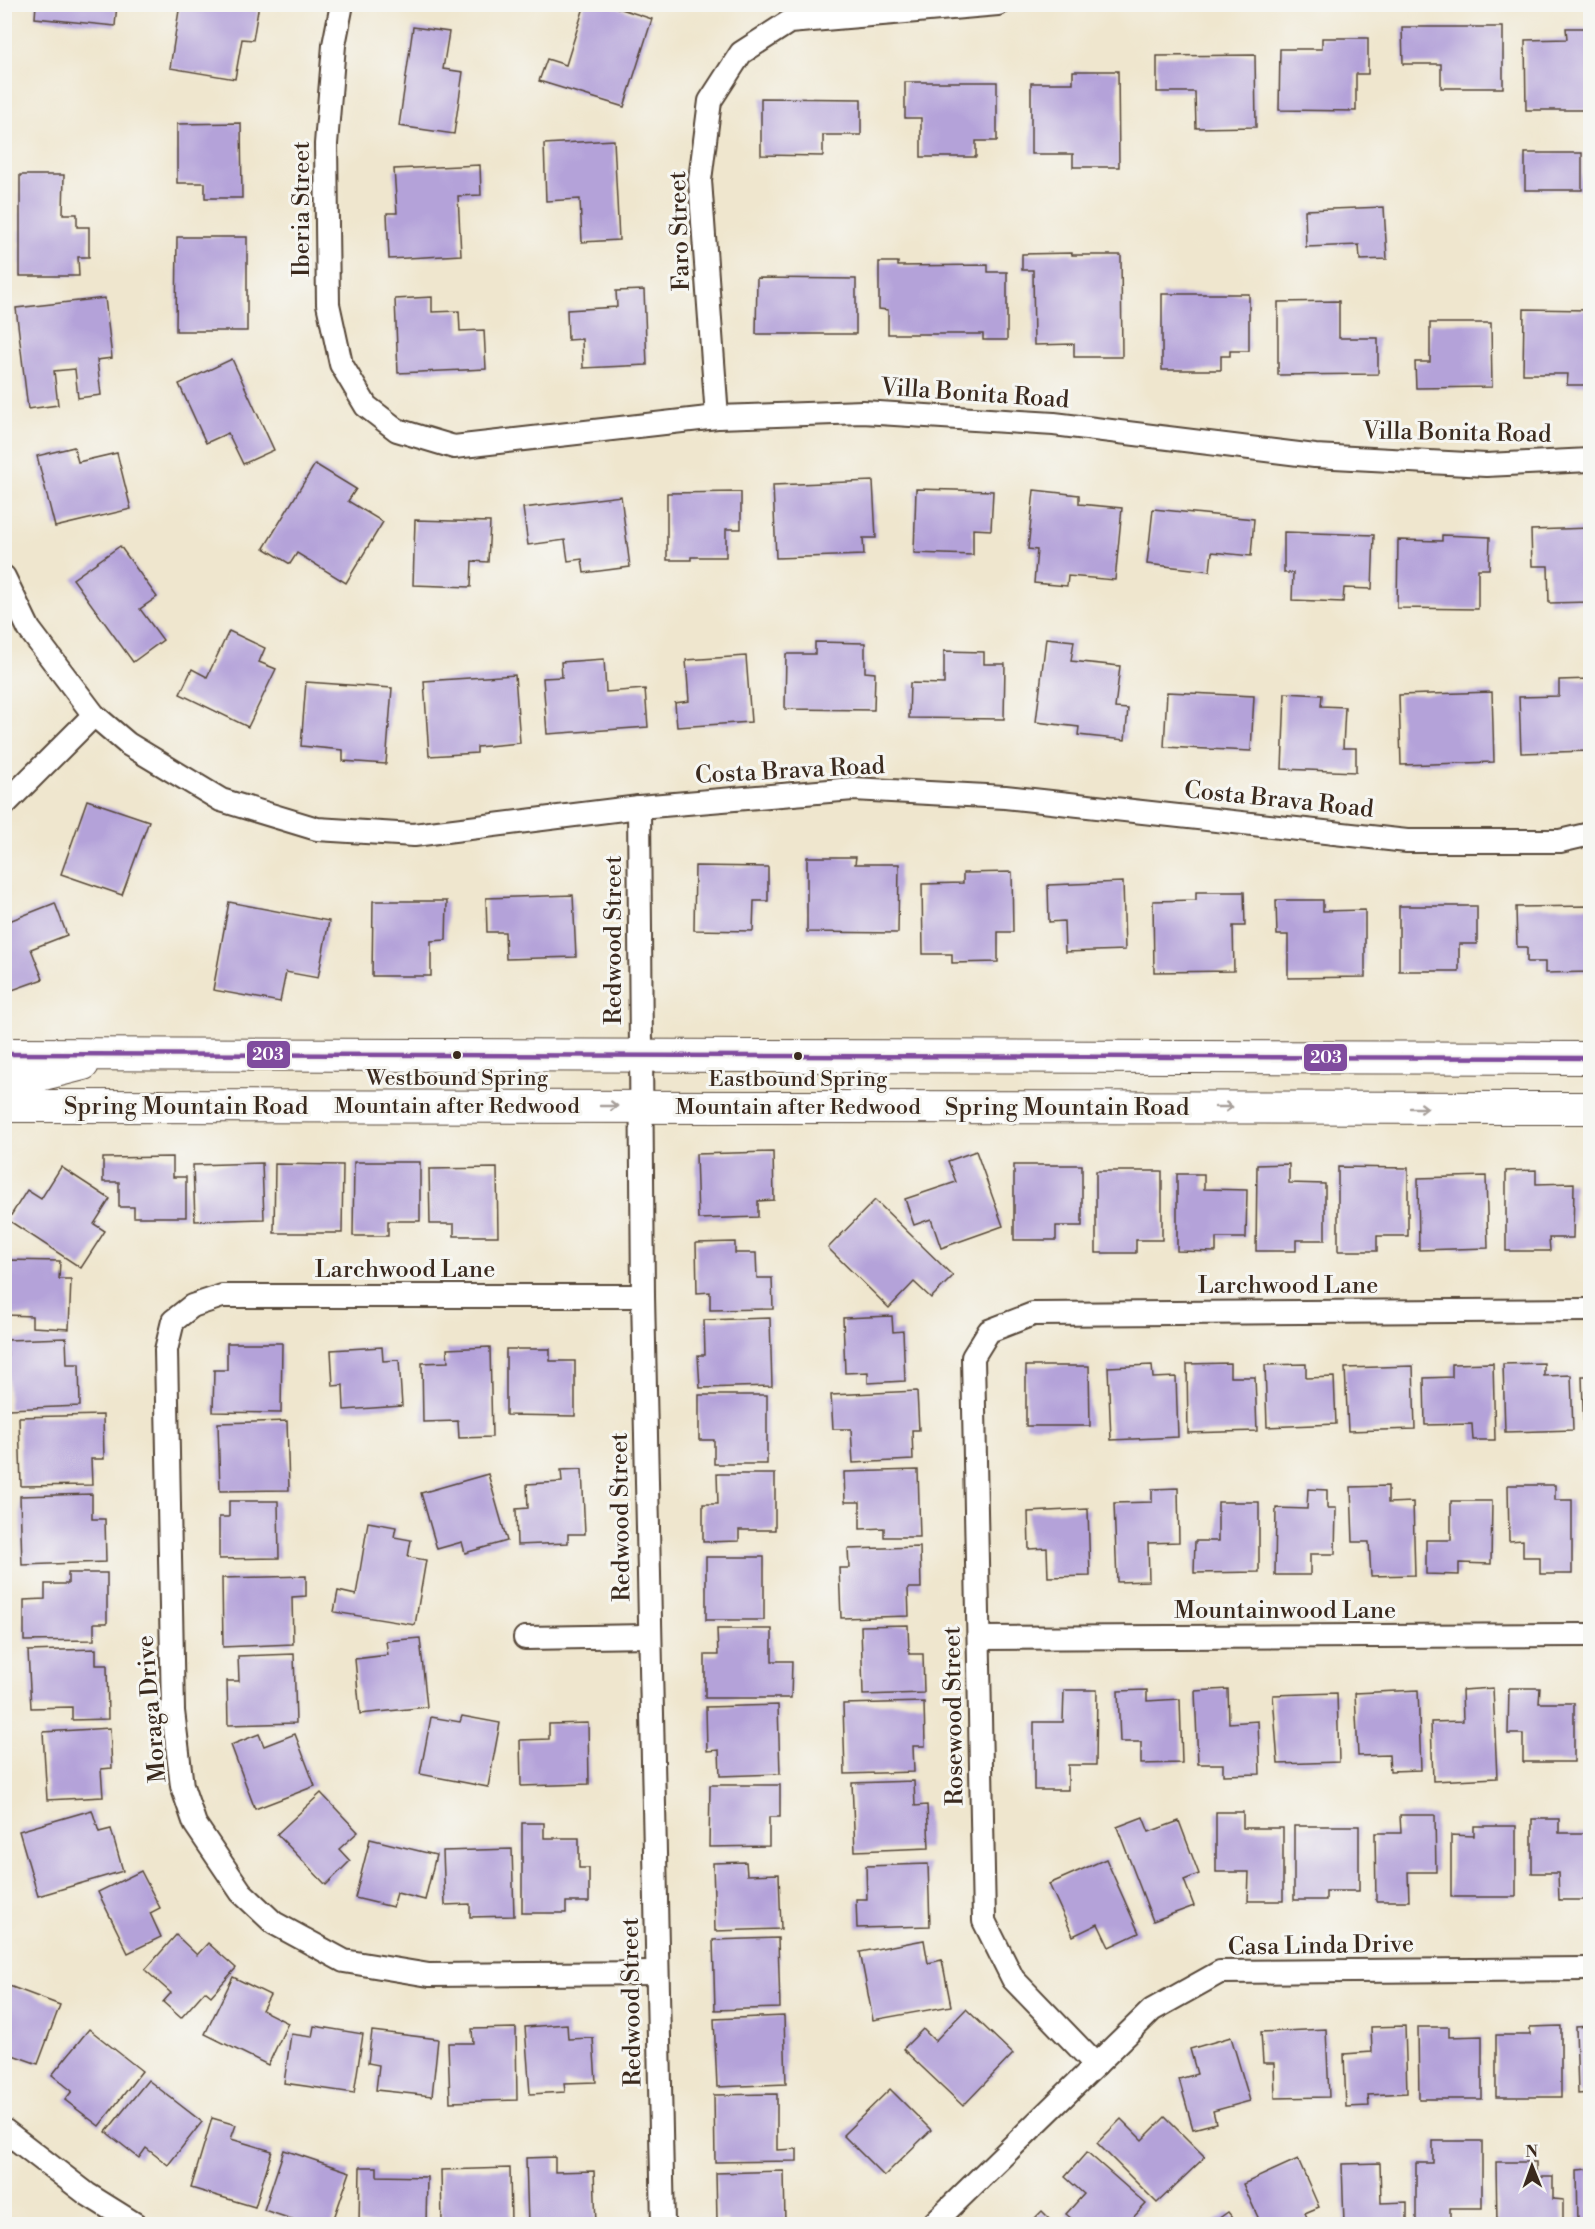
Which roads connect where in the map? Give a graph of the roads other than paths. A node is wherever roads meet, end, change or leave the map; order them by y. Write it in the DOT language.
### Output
graph roads {
  1 [pos="342,4"];
  2 [pos="998,4"];
  3 [pos="366,406"];
  4 [pos="717,417"];
  5 [pos="1590,460"];
  6 [pos="4,577"];
  7 [pos="94,715"];
  8 [pos="4,805"];
  9 [pos="639,807"];
  10 [pos="1590,834"];
  11 [pos="4,1054"];
  12 [pos="121,1054"];
  13 [pos="641,1055"];
  14 [pos="1590,1058"];
  15 [pos="4,1084"];
  16 [pos="4,1106"];
  17 [pos="641,1106"];
  18 [pos="1590,1108"];
  19 [pos="643,1296"];
  20 [pos="1590,1310"];
  21 [pos="173,1321"];
  22 [pos="989,1331"];
  23 [pos="1590,1635"];
  24 [pos="650,1636"];
  25 [pos="525,1638"];
  26 [pos="979,1638"];
  27 [pos="1590,1969"];
  28 [pos="657,1973"];
  29 [pos="1096,2065"];
  30 [pos="4,2130"];
  31 [pos="135,2224"];
  32 [pos="663,2224"];
  33 [pos="933,2224"];
  1 -- 3 [label="street, Iberia Street"];
  2 -- 4 [label="street, Faro Street"];
  3 -- 4 [label="street, Villa Bonita Road"];
  4 -- 5 [label="street, Villa Bonita Road"];
  6 -- 7 [label="street, Costa Brava Road"];
  7 -- 8 [label="street"];
  7 -- 9 [label="street, Costa Brava Road"];
  9 -- 10 [label="street, Costa Brava Road"];
  9 -- 13 [label="street, Redwood Street"];
  11 -- 12 [label="main road"];
  12 -- 13 [label="main road"];
  12 -- 15 [label="main road"];
  13 -- 14 [label="main road"];
  13 -- 17 [label="street, Redwood Street"];
  16 -- 17 [label="main road, Spring Mountain Road, one-way"];
  17 -- 18 [label="main road, Spring Mountain Road, one-way"];
  17 -- 19 [label="street, Redwood Street"];
  19 -- 21 [label="street, Larchwood Lane"];
  19 -- 24 [label="street, Redwood Street"];
  20 -- 22 [label="street, Larchwood Lane"];
  21 -- 28 [label="street, Moraga Drive"];
  22 -- 26 [label="street, Rosewood Street"];
  23 -- 26 [label="street, Mountainwood Lane"];
  24 -- 25 [label="street"];
  24 -- 28 [label="street, Redwood Street"];
  26 -- 29 [label="street, Rosewood Street"];
  27 -- 29 [label="street, Casa Linda Drive"];
  28 -- 32 [label="street, Redwood Street"];
  29 -- 33 [label="street, Casa Linda Drive"];
  30 -- 31 [label="street"];
}
